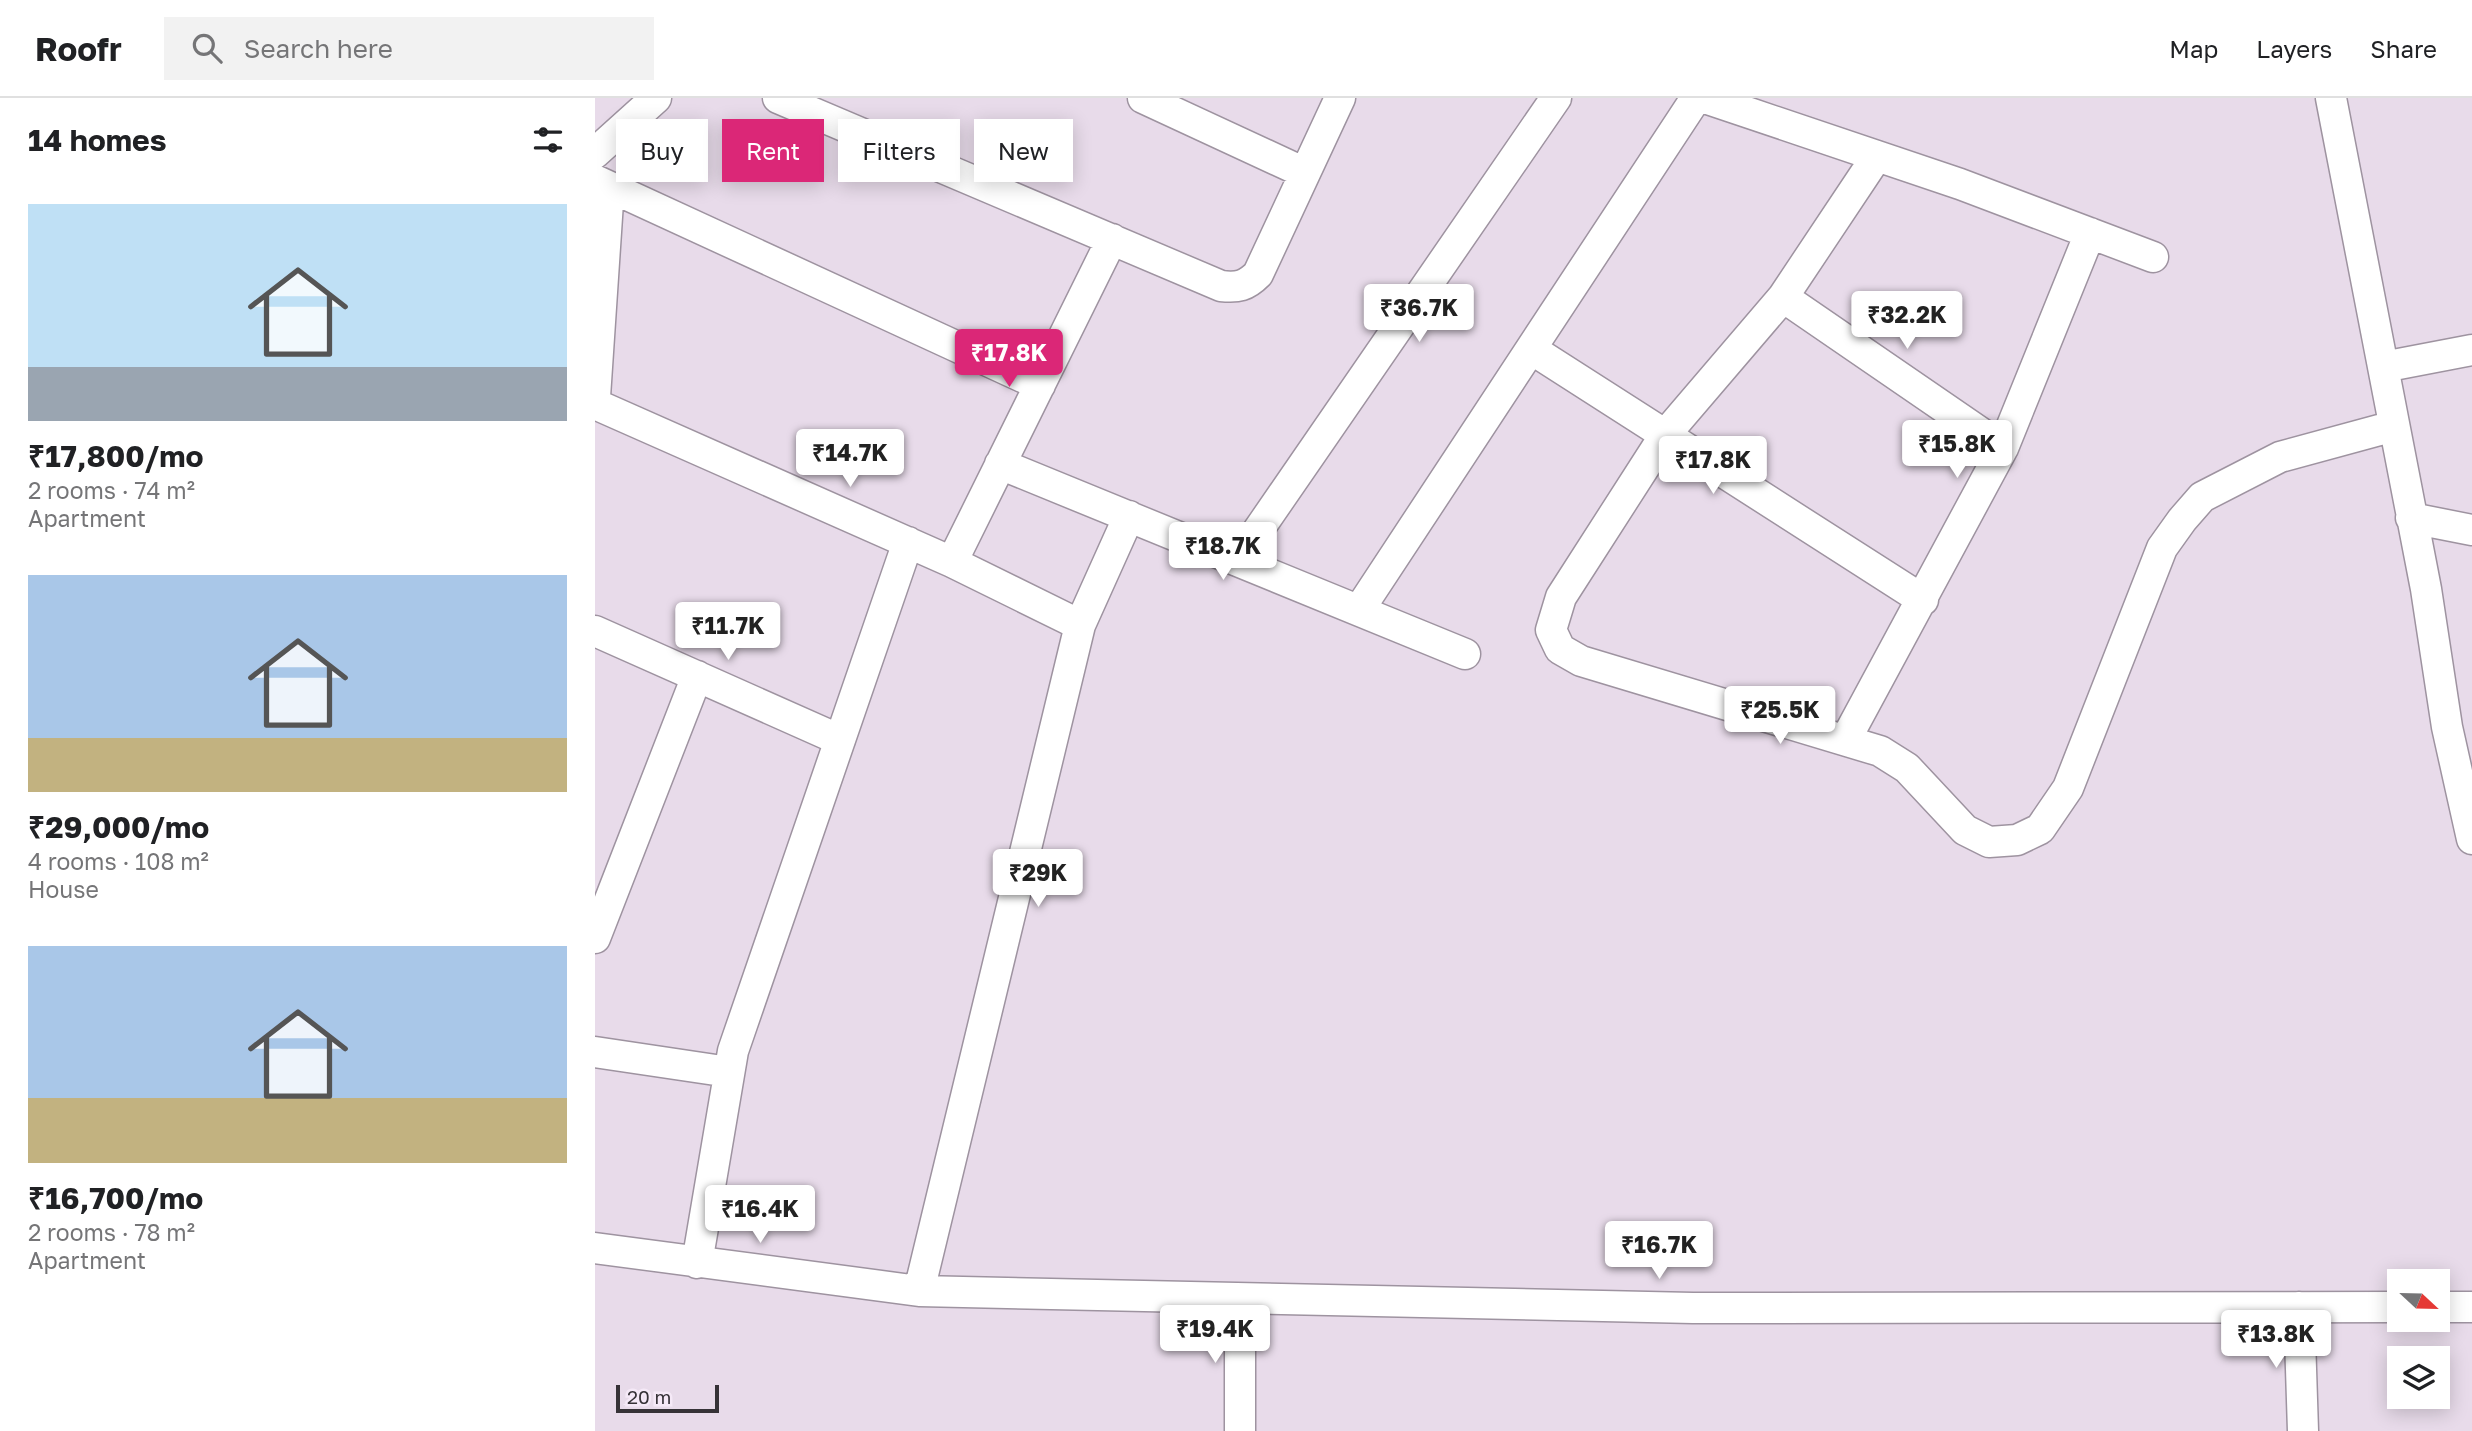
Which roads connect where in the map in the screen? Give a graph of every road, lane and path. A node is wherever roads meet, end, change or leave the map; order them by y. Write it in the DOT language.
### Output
graph roads {
  1 [pos="656,98"];
  2 [pos="778,98"];
  3 [pos="1143,98"];
  4 [pos="1340,98"];
  5 [pos="1556,98"];
  6 [pos="1696,98"];
  7 [pos="1705,98"];
  8 [pos="2331,98"];
  9 [pos="595,153"];
  10 [pos="1877,156"];
  11 [pos="1305,173"];
  12 [pos="602,184"];
  13 [pos="2090,233"];
  14 [pos="1112,239"];
  15 [pos="2153,257"];
  16 [pos="1783,297"];
  17 [pos="1531,349"];
  18 [pos="2472,350"];
  19 [pos="2383,367"];
  20 [pos="1040,385"];
  21 [pos="595,397"];
  22 [pos="595,404"];
  23 [pos="2394,426"];
  24 [pos="1665,435"];
  25 [pos="2003,448"];
  26 [pos="1000,464"];
  27 [pos="1129,516"];
  28 [pos="2411,518"];
  29 [pos="2472,530"];
  30 [pos="908,542"];
  31 [pos="1237,561"];
  32 [pos="952,562"];
  33 [pos="1923,600"];
  34 [pos="1359,610"];
  35 [pos="1080,625"];
  36 [pos="595,631"];
  37 [pos="1465,654"];
  38 [pos="697,677"];
  39 [pos="2460,731"];
  40 [pos="1846,739"];
  41 [pos="840,740"];
  42 [pos="2472,839"];
  43 [pos="595,939"];
  44 [pos="595,1052"];
  45 [pos="729,1072"];
  46 [pos="595,1248"];
  47 [pos="697,1263"];
  48 [pos="919,1292"];
  49 [pos="1240,1298"];
  50 [pos="2298,1307"];
  51 [pos="2387,1307"];
  52 [pos="2450,1307"];
  53 [pos="2472,1307"];
  54 [pos="1240,1431"];
  55 [pos="2303,1431"];
  1 -- 9 [label="street"];
  2 -- 14 [label="street"];
  3 -- 11 [label="street"];
  4 -- 11 [label="street"];
  5 -- 31 [label="street"];
  6 -- 17 [label="street"];
  7 -- 10 [label="street"];
  8 -- 19 [label="street"];
  10 -- 13 [label="street"];
  10 -- 16 [label="street"];
  11 -- 14 [label="street"];
  12 -- 20 [label="street"];
  12 -- 21 [label="street"];
  13 -- 15 [label="street"];
  13 -- 25 [label="street"];
  14 -- 20 [label="street"];
  16 -- 24 [label="street"];
  16 -- 25 [label="street"];
  17 -- 24 [label="street"];
  17 -- 34 [label="street"];
  18 -- 19 [label="street"];
  19 -- 23 [label="street"];
  20 -- 26 [label="street"];
  22 -- 30 [label="street"];
  23 -- 28 [label="street"];
  23 -- 40 [label="street"];
  24 -- 33 [label="street"];
  24 -- 40 [label="street"];
  25 -- 33 [label="street"];
  26 -- 27 [label="street"];
  26 -- 32 [label="street"];
  27 -- 31 [label="street"];
  27 -- 35 [label="street"];
  28 -- 29 [label="street"];
  28 -- 39 [label="street"];
  30 -- 32 [label="street"];
  30 -- 41 [label="street"];
  31 -- 34 [label="street"];
  32 -- 35 [label="street"];
  33 -- 40 [label="street"];
  34 -- 37 [label="street"];
  35 -- 48 [label="street"];
  36 -- 38 [label="street"];
  38 -- 41 [label="street"];
  38 -- 43 [label="street"];
  39 -- 42 [label="street"];
  41 -- 45 [label="street"];
  44 -- 45 [label="street"];
  45 -- 47 [label="street"];
  46 -- 47 [label="street"];
  47 -- 48 [label="street"];
  48 -- 49 [label="street"];
  49 -- 50 [label="street"];
  49 -- 54 [label="street"];
  50 -- 51 [label="street"];
  50 -- 55 [label="street"];
  52 -- 53 [label="street"];
}
